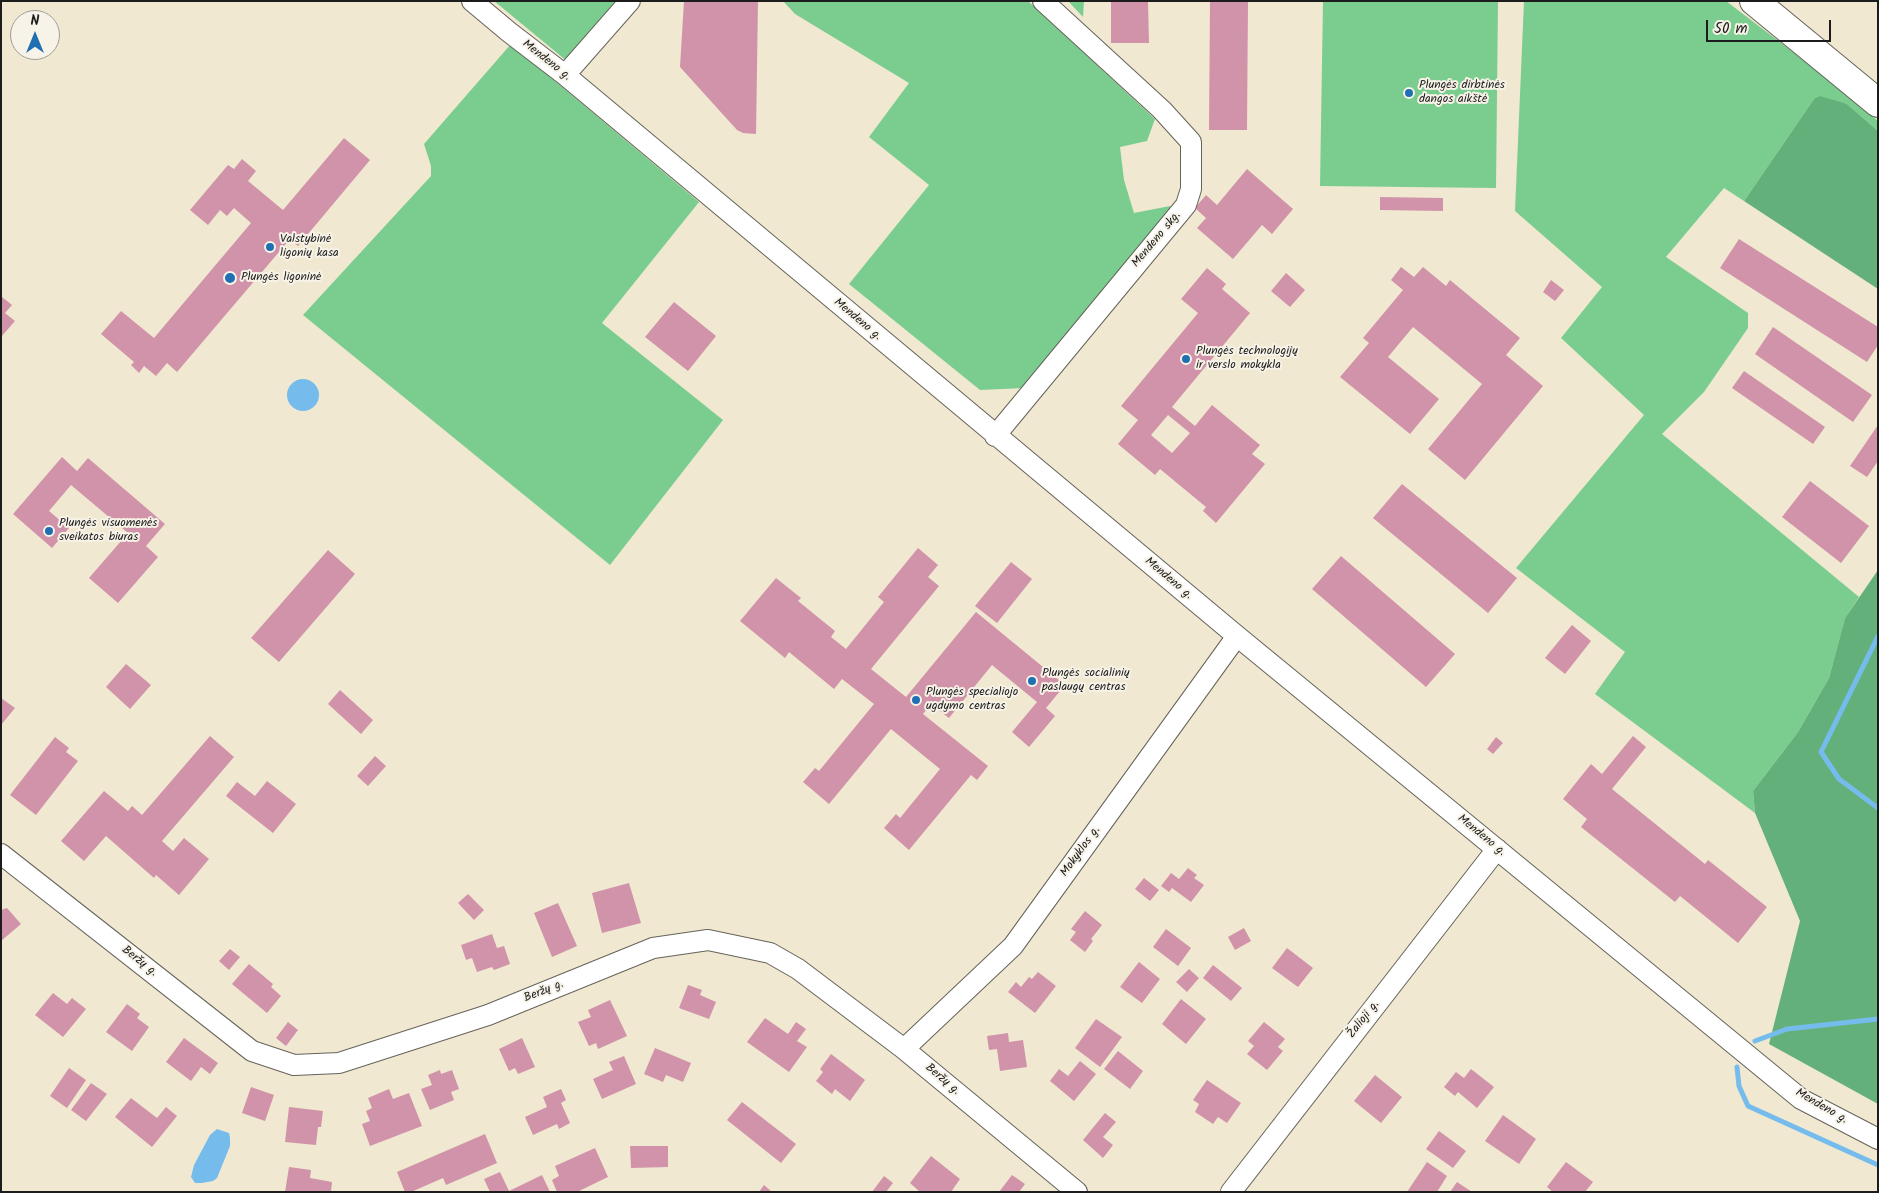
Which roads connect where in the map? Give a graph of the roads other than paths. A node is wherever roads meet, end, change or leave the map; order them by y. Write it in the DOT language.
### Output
graph roads {
  1 [pos="472,1"];
  2 [pos="630,1"];
  3 [pos="1043,1"];
  4 [pos="1754,1"];
  5 [pos="565,76"];
  6 [pos="1878,103"];
  7 [pos="995,436"];
  8 [pos="1237,636"];
  9 [pos="1497,849"];
  10 [pos="1,854"];
  11 [pos="904,1049"];
  12 [pos="1878,1139"];
  13 [pos="1077,1192"];
  14 [pos="1231,1192"];
  1 -- 5 [label="street, Mendeno g."];
  2 -- 5 [label="street"];
  3 -- 7 [label="street, Mendeno skg."];
  4 -- 6 [label="main road"];
  5 -- 7 [label="street, Mendeno g."];
  7 -- 8 [label="street, Mendeno g."];
  8 -- 9 [label="street, Mendeno g."];
  8 -- 11 [label="street, Mokyklos g."];
  9 -- 12 [label="street, Mendeno g."];
  9 -- 14 [label="street, Žalioji g."];
  10 -- 11 [label="street, Beržų g."];
  11 -- 13 [label="street, Beržų g."];
}
